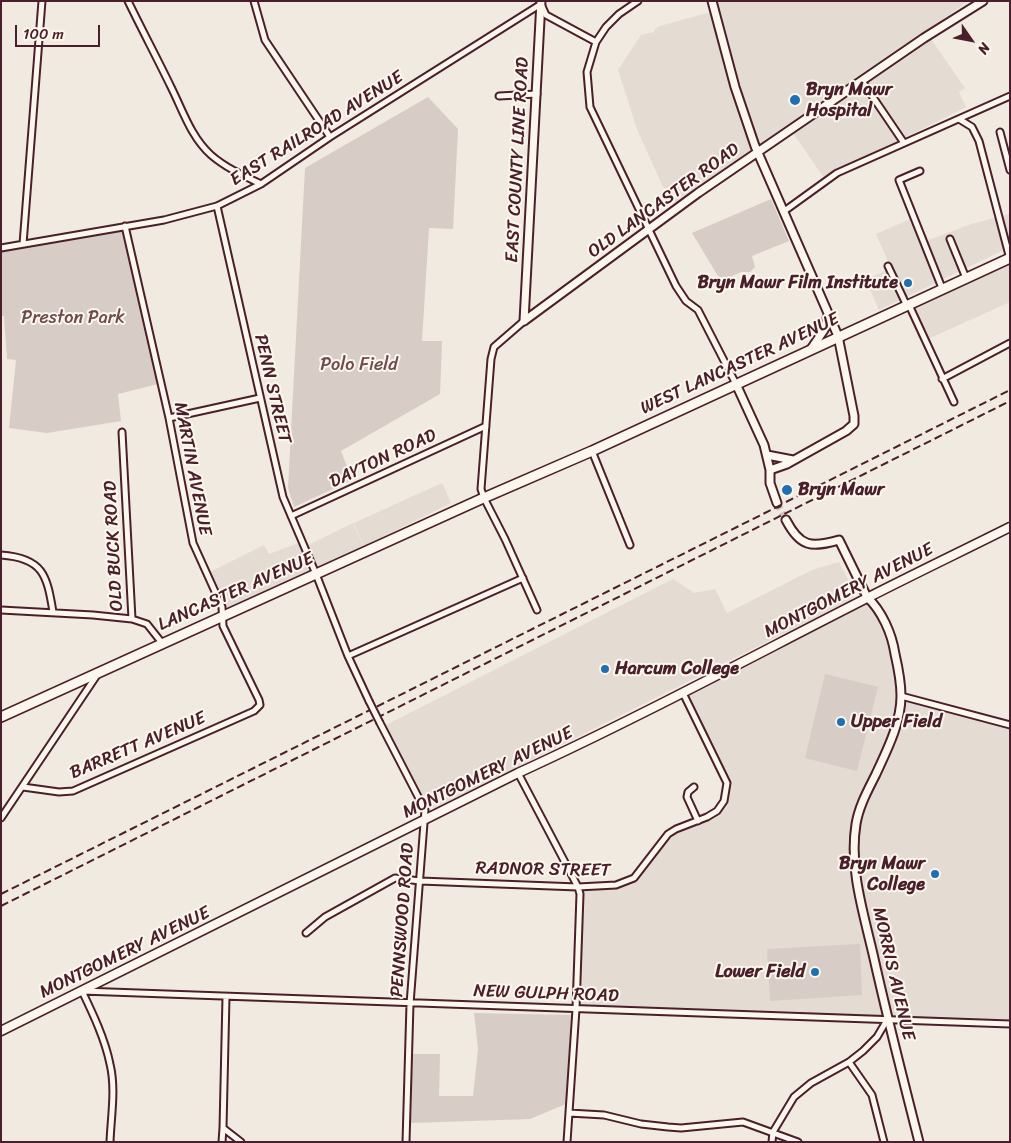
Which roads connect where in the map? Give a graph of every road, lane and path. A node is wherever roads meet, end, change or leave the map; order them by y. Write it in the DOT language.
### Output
graph roads {
  1 [pos="42,1"];
  2 [pos="128,1"];
  3 [pos="254,1"];
  4 [pos="638,1"];
  5 [pos="712,1"];
  6 [pos="983,1"];
  7 [pos="543,2"];
  8 [pos="975,3"];
  9 [pos="596,42"];
  10 [pos="862,81"];
  11 [pos="537,94"];
  12 [pos="499,96"];
  13 [pos="1010,96"];
  14 [pos="958,119"];
  15 [pos="1000,132"];
  16 [pos="330,137"];
  17 [pos="904,143"];
  18 [pos="758,153"];
  19 [pos="1010,170"];
  20 [pos="920,171"];
  21 [pos="261,184"];
  22 [pos="217,206"];
  23 [pos="783,212"];
  24 [pos="125,226"];
  25 [pos="649,230"];
  26 [pos="950,238"];
  27 [pos="23,244"];
  28 [pos="1,248"];
  29 [pos="1010,258"];
  30 [pos="888,266"];
  31 [pos="966,278"];
  32 [pos="942,288"];
  33 [pos="908,306"];
  34 [pos="828,314"];
  35 [pos="524,321"];
  36 [pos="838,336"];
  37 [pos="1010,343"];
  38 [pos="811,349"];
  39 [pos="942,378"];
  40 [pos="736,384"];
  41 [pos="260,398"];
  42 [pos="954,402"];
  43 [pos="169,418"];
  44 [pos="486,426"];
  45 [pos="122,432"];
  46 [pos="592,451"];
  47 [pos="767,455"];
  48 [pos="794,460"];
  49 [pos="770,470"];
  50 [pos="484,498"];
  51 [pos="778,503"];
  52 [pos="291,516"];
  53 [pos="786,520"];
  54 [pos="1010,527"];
  55 [pos="630,545"];
  56 [pos="1,555"];
  57 [pos="316,574"];
  58 [pos="523,578"];
  59 [pos="867,598"];
  60 [pos="1,610"];
  61 [pos="537,610"];
  62 [pos="53,612"];
  63 [pos="223,616"];
  64 [pos="132,619"];
  65 [pos="162,643"];
  66 [pos="348,656"];
  67 [pos="98,673"];
  68 [pos="682,693"];
  69 [pos="901,696"];
  70 [pos="259,706"];
  71 [pos="1,717"];
  72 [pos="1010,725"];
  73 [pos="518,773"];
  74 [pos="23,787"];
  75 [pos="694,787"];
  76 [pos="1,818"];
  77 [pos="698,820"];
  78 [pos="424,821"];
  79 [pos="420,881"];
  80 [pos="578,887"];
  81 [pos="306,933"];
  82 [pos="82,991"];
  83 [pos="226,997"];
  84 [pos="410,1004"];
  85 [pos="576,1009"];
  86 [pos="887,1020"];
  87 [pos="1010,1024"];
  88 [pos="1,1031"];
  89 [pos="849,1062"];
  90 [pos="569,1113"];
  91 [pos="223,1128"];
  92 [pos="773,1132"];
  93 [pos="110,1142"];
  94 [pos="222,1142"];
  95 [pos="241,1142"];
  96 [pos="406,1142"];
  97 [pos="567,1142"];
  98 [pos="772,1142"];
  99 [pos="798,1142"];
  100 [pos="884,1142"];
  101 [pos="918,1142"];
  1 -- 27 [label="street"];
  2 -- 21 [label="street"];
  3 -- 16 [label="street"];
  4 -- 9 [label="street"];
  5 -- 18 [label="street"];
  6 -- 8 [label="street, OLD LANCASTER ROAD"];
  7 -- 9 [label="street"];
  7 -- 11 [label="street, EAST COUNTY LINE ROAD"];
  7 -- 16 [label="street, EAST RAILROAD AVENUE"];
  8 -- 10 [label="street, OLD LANCASTER ROAD"];
  9 -- 25 [label="street"];
  10 -- 17 [label="street"];
  10 -- 18 [label="street, OLD LANCASTER ROAD"];
  11 -- 12 [label="street"];
  11 -- 35 [label="street, EAST COUNTY LINE ROAD"];
  13 -- 14 [label="street"];
  14 -- 17 [label="street"];
  14 -- 29 [label="street"];
  15 -- 19 [label="street"];
  16 -- 21 [label="street, EAST RAILROAD AVENUE"];
  17 -- 23 [label="street"];
  18 -- 23 [label="street"];
  18 -- 25 [label="street, OLD LANCASTER ROAD"];
  20 -- 32 [label="street"];
  21 -- 22 [label="street, EAST RAILROAD AVENUE"];
  22 -- 24 [label="street, EAST RAILROAD AVENUE"];
  22 -- 41 [label="street, PENN STREET"];
  23 -- 34 [label="street"];
  24 -- 27 [label="street, EAST RAILROAD AVENUE"];
  24 -- 43 [label="street, MARTIN AVENUE"];
  25 -- 35 [label="street, OLD LANCASTER ROAD"];
  25 -- 40 [label="street"];
  26 -- 31 [label="street"];
  27 -- 28 [label="street, EAST RAILROAD AVENUE"];
  29 -- 31 [label="highway, WEST LANCASTER AVENUE"];
  30 -- 33 [label="street"];
  31 -- 32 [label="highway, WEST LANCASTER AVENUE"];
  32 -- 33 [label="highway, WEST LANCASTER AVENUE"];
  33 -- 36 [label="highway, WEST LANCASTER AVENUE"];
  33 -- 39 [label="street"];
  34 -- 36 [label="street"];
  34 -- 38 [label="street"];
  35 -- 44 [label="street, OLD LANCASTER ROAD"];
  36 -- 38 [label="highway, WEST LANCASTER AVENUE"];
  36 -- 48 [label="street"];
  37 -- 39 [label="street"];
  38 -- 40 [label="highway, WEST LANCASTER AVENUE"];
  39 -- 42 [label="street"];
  40 -- 46 [label="highway, WEST LANCASTER AVENUE"];
  40 -- 47 [label="street"];
  41 -- 43 [label="street"];
  41 -- 52 [label="street, PENN STREET"];
  43 -- 63 [label="street, MARTIN AVENUE"];
  44 -- 50 [label="street, OLD LANCASTER ROAD"];
  44 -- 52 [label="street, DAYTON ROAD"];
  45 -- 64 [label="street, OLD BUCK ROAD"];
  46 -- 50 [label="highway, WEST LANCASTER AVENUE"];
  46 -- 55 [label="street"];
  47 -- 48 [label="street"];
  47 -- 49 [label="street"];
  48 -- 49 [label="street"];
  49 -- 51 [label="street"];
  50 -- 57 [label="highway, LANCASTER AVENUE"];
  50 -- 58 [label="street"];
  52 -- 57 [label="street, PENN STREET"];
  53 -- 59 [label="street, MORRIS AVENUE"];
  54 -- 59 [label="main road, MONTGOMERY AVENUE"];
  56 -- 62 [label="street"];
  57 -- 63 [label="highway, LANCASTER AVENUE"];
  57 -- 66 [label="street, PENNSWOOD ROAD"];
  58 -- 61 [label="street"];
  58 -- 66 [label="street"];
  59 -- 68 [label="main road, MONTGOMERY AVENUE"];
  59 -- 69 [label="street, MORRIS AVENUE"];
  60 -- 62 [label="street"];
  62 -- 64 [label="street"];
  63 -- 65 [label="highway, LANCASTER AVENUE"];
  63 -- 70 [label="street, MARTIN AVENUE"];
  64 -- 65 [label="street, OLD BUCK ROAD"];
  65 -- 67 [label="highway, LANCASTER AVENUE"];
  66 -- 78 [label="street, PENNSWOOD ROAD, bridge"];
  67 -- 71 [label="highway, LANCASTER AVENUE"];
  67 -- 74 [label="street"];
  68 -- 73 [label="main road, MONTGOMERY AVENUE"];
  68 -- 77 [label="street, RADNOR STREET"];
  69 -- 72 [label="street"];
  69 -- 86 [label="street, MORRIS AVENUE"];
  70 -- 74 [label="street, BARRETT AVENUE"];
  73 -- 78 [label="main road, MONTGOMERY AVENUE"];
  73 -- 80 [label="street"];
  74 -- 76 [label="street"];
  75 -- 77 [label="street"];
  77 -- 80 [label="street, RADNOR STREET"];
  78 -- 79 [label="street, PENNSWOOD ROAD"];
  78 -- 82 [label="main road, MONTGOMERY AVENUE"];
  79 -- 80 [label="street, RADNOR STREET"];
  79 -- 81 [label="street, RADNOR STREET"];
  79 -- 84 [label="street, PENNSWOOD ROAD"];
  80 -- 85 [label="street"];
  82 -- 83 [label="street, NEW GULPH ROAD"];
  82 -- 88 [label="main road, MONTGOMERY AVENUE"];
  82 -- 93 [label="street"];
  83 -- 84 [label="street, NEW GULPH ROAD"];
  83 -- 91 [label="street"];
  84 -- 85 [label="street, NEW GULPH ROAD"];
  84 -- 96 [label="street, PENNSWOOD ROAD"];
  85 -- 86 [label="street, NEW GULPH ROAD"];
  85 -- 90 [label="street"];
  86 -- 87 [label="street, NEW GULPH ROAD"];
  86 -- 89 [label="street"];
  86 -- 101 [label="street, MORRIS AVENUE"];
  89 -- 92 [label="street"];
  89 -- 100 [label="street"];
  90 -- 92 [label="street"];
  90 -- 97 [label="street"];
  91 -- 94 [label="street"];
  91 -- 95 [label="street"];
  92 -- 98 [label="street"];
  92 -- 99 [label="street"];
}
